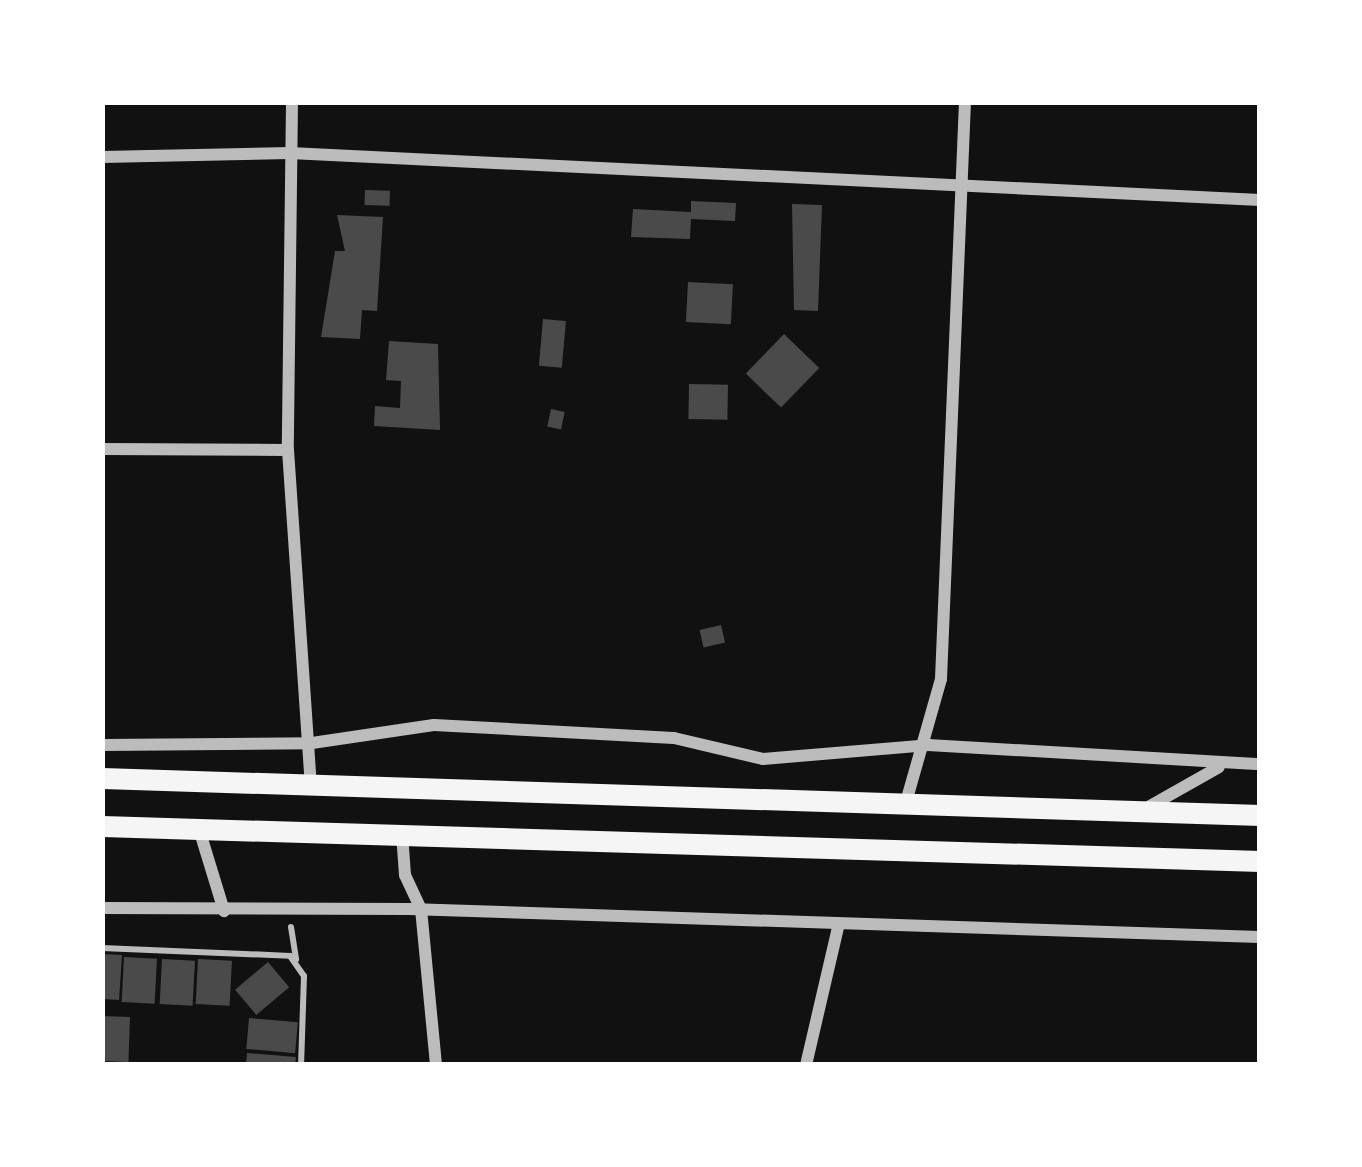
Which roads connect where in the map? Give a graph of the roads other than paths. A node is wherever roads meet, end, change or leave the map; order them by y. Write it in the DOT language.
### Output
graph roads {
  1 [pos="292,102"];
  2 [pos="965,102"];
  3 [pos="290,153"];
  4 [pos="102,157"];
  5 [pos="964,191"];
  6 [pos="1260,200"];
  7 [pos="102,449"];
  8 [pos="288,450"];
  9 [pos="312,743"];
  10 [pos="102,745"];
  11 [pos="928,745"];
  12 [pos="1260,764"];
  13 [pos="1225,765"];
  14 [pos="102,778"];
  15 [pos="311,784"];
  16 [pos="907,802"];
  17 [pos="1142,811"];
  18 [pos="1260,814"];
  19 [pos="102,826"];
  20 [pos="199,829"];
  21 [pos="402,834"];
  22 [pos="1260,861"];
  23 [pos="102,908"];
  24 [pos="421,909"];
  25 [pos="224,910"];
  26 [pos="290,920"];
  27 [pos="838,928"];
  28 [pos="1260,937"];
  29 [pos="102,948"];
  30 [pos="296,960"];
  31 [pos="301,1065"];
  32 [pos="436,1065"];
  33 [pos="806,1065"];
  1 -- 3 [label="street"];
  2 -- 5 [label="street"];
  3 -- 4 [label="street"];
  3 -- 5 [label="street"];
  3 -- 8 [label="street"];
  5 -- 6 [label="street"];
  5 -- 11 [label="street"];
  7 -- 8 [label="street"];
  8 -- 9 [label="street"];
  9 -- 10 [label="street"];
  9 -- 11 [label="street"];
  9 -- 15 [label="street"];
  11 -- 13 [label="street"];
  11 -- 16 [label="street"];
  12 -- 13 [label="street"];
  13 -- 17 [label="street"];
  14 -- 15 [label="highway"];
  15 -- 16 [label="highway"];
  16 -- 17 [label="highway"];
  17 -- 18 [label="highway"];
  19 -- 20 [label="highway"];
  20 -- 21 [label="highway"];
  20 -- 25 [label="street"];
  21 -- 22 [label="highway"];
  21 -- 24 [label="street"];
  23 -- 25 [label="street"];
  24 -- 26 [label="street"];
  24 -- 27 [label="street"];
  24 -- 32 [label="street"];
  25 -- 26 [label="street"];
  26 -- 30 [label="lane"];
  27 -- 28 [label="street"];
  27 -- 33 [label="street"];
  29 -- 30 [label="lane"];
  30 -- 31 [label="lane"];
}
